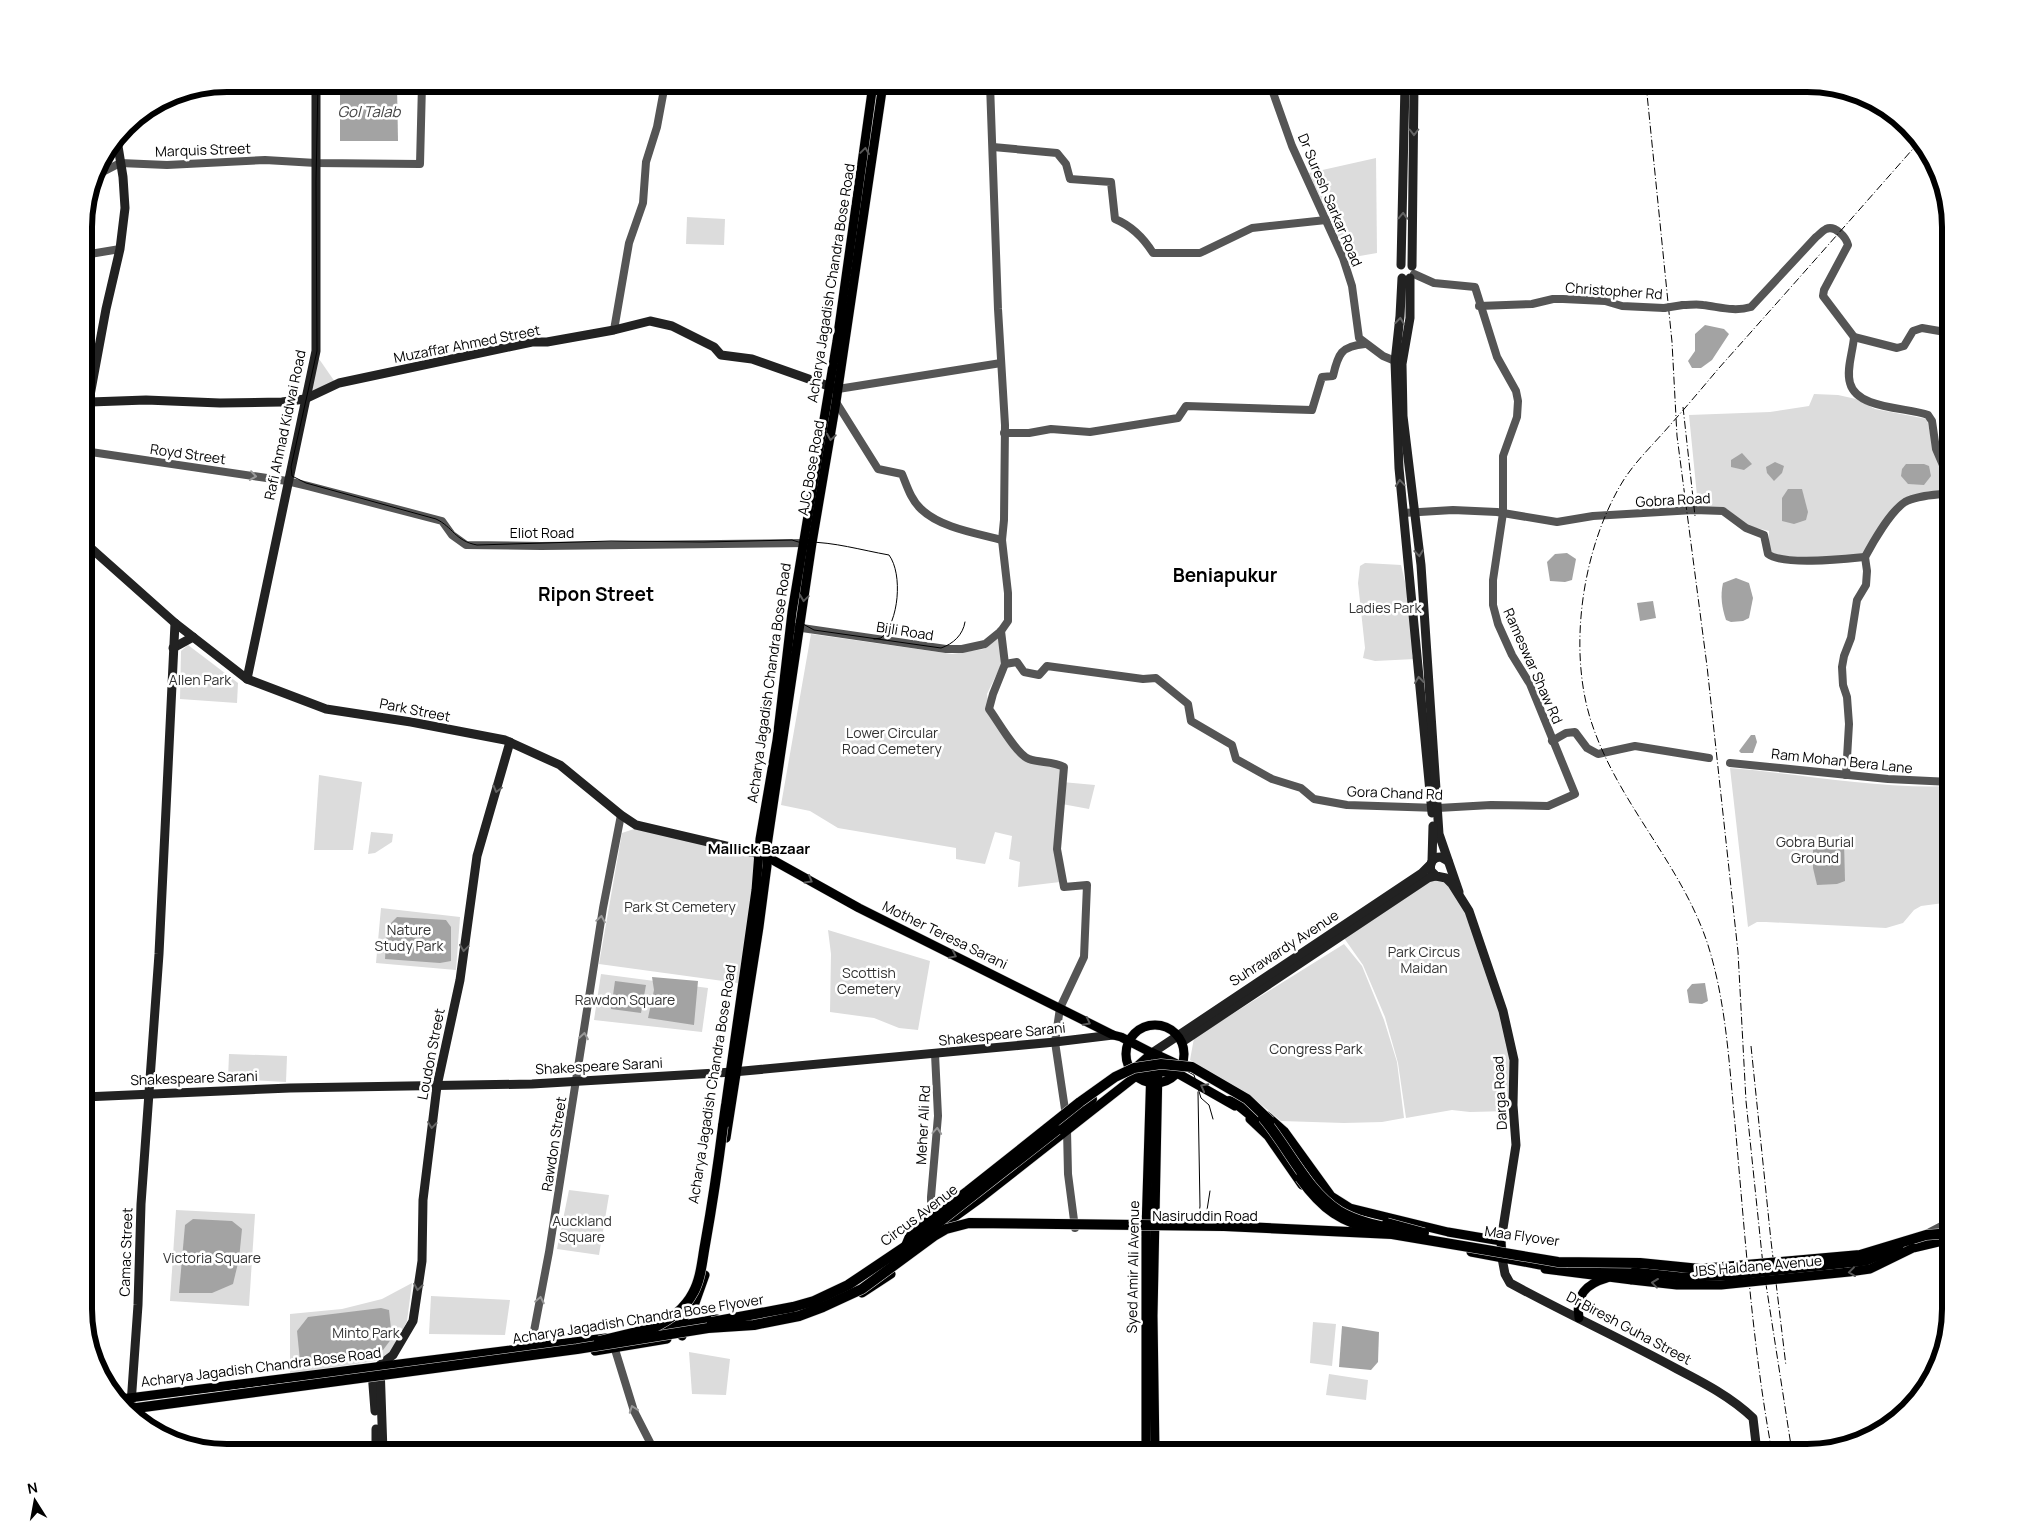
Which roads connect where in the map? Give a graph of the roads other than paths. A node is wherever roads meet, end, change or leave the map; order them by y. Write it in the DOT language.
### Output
graph roads {
  1 [pos="1273,92"];
  2 [pos="1405,92"];
  3 [pos="1414,92"];
  4 [pos="316,93"];
  5 [pos="422,93"];
  6 [pos="663,93"];
  7 [pos="873,93"];
  8 [pos="882,93"];
  9 [pos="990,93"];
  10 [pos="993,147"];
  11 [pos="118,148"];
  12 [pos="120,163"];
  13 [pos="315,163"];
  14 [pos="105,171"];
  15 [pos="1326,220"];
  16 [pos="120,249"];
  17 [pos="93,254"];
  18 [pos="1401,265"];
  19 [pos="1409,274"];
  20 [pos="1480,306"];
  21 [pos="614,330"];
  22 [pos="1942,331"];
  23 [pos="1854,337"];
  24 [pos="1365,344"];
  25 [pos="1001,363"];
  26 [pos="1398,363"];
  27 [pos="93,385"];
  28 [pos="834,388"];
  29 [pos="305,399"];
  30 [pos="93,402"];
  31 [pos="836,402"];
  32 [pos="1004,433"];
  33 [pos="93,452"];
  34 [pos="1942,463"];
  35 [pos="287,481"];
  36 [pos="1942,495"];
  37 [pos="1415,512"];
  38 [pos="1403,513"];
  39 [pos="1503,513"];
  40 [pos="1002,540"];
  41 [pos="808,543"];
  42 [pos="93,550"];
  43 [pos="1865,557"];
  44 [pos="175,623"];
  45 [pos="795,627"];
  46 [pos="1002,631"];
  47 [pos="192,637"];
  48 [pos="173,648"];
  49 [pos="1005,664"];
  50 [pos="247,679"];
  51 [pos="1552,741"];
  52 [pos="510,742"];
  53 [pos="1709,758"];
  54 [pos="1730,763"];
  55 [pos="1846,775"];
  56 [pos="1942,782"];
  57 [pos="1575,794"];
  58 [pos="1435,808"];
  59 [pos="621,815"];
  60 [pos="763,855"];
  61 [pos="1431,862"];
  62 [pos="1449,864"];
  63 [pos="1437,876"];
  64 [pos="1458,892"];
  65 [pos="1060,1008"];
  66 [pos="1116,1036"];
  67 [pos="1179,1038"];
  68 [pos="1055,1042"];
  69 [pos="1128,1043"];
  70 [pos="935,1054"];
  71 [pos="1151,1054"];
  72 [pos="1181,1066"];
  73 [pos="1155,1071"];
  74 [pos="734,1072"];
  75 [pos="1134,1074"];
  76 [pos="576,1082"];
  77 [pos="1154,1083"];
  78 [pos="437,1086"];
  79 [pos="149,1093"];
  80 [pos="93,1096"];
  81 [pos="1092,1099"];
  82 [pos="1233,1102"];
  83 [pos="726,1105"];
  84 [pos="1066,1117"];
  85 [pos="1062,1130"];
  86 [pos="1350,1208"];
  87 [pos="1342,1223"];
  88 [pos="940,1224"];
  89 [pos="1942,1226"];
  90 [pos="1076,1228"];
  91 [pos="1150,1229"];
  92 [pos="1942,1230"];
  93 [pos="1942,1232"];
  94 [pos="1942,1232"];
  95 [pos="1392,1234"];
  96 [pos="1430,1235"];
  97 [pos="1920,1238"];
  98 [pos="1942,1240"];
  99 [pos="1500,1241"];
  100 [pos="1912,1245"];
  101 [pos="1150,1246"];
  102 [pos="910,1247"];
  103 [pos="1502,1258"];
  104 [pos="1540,1265"];
  105 [pos="1633,1276"];
  106 [pos="1610,1277"];
  107 [pos="1579,1318"];
  108 [pos="678,1325"];
  109 [pos="668,1327"];
  110 [pos="708,1328"];
  111 [pos="682,1336"];
  112 [pos="612,1337"];
  113 [pos="672,1338"];
  114 [pos="599,1340"];
  115 [pos="531,1348"];
  116 [pos="614,1348"];
  117 [pos="529,1359"];
  118 [pos="376,1366"];
  119 [pos="376,1380"];
  120 [pos="125,1397"];
  121 [pos="128,1400"];
  122 [pos="128,1400"];
  123 [pos="136,1408"];
  124 [pos="140,1411"];
  125 [pos="376,1444"];
  126 [pos="382,1444"];
  127 [pos="651,1444"];
  128 [pos="1146,1444"];
  129 [pos="1155,1444"];
  130 [pos="1756,1444"];
  1 -- 15 [label="street, Dr Suresh Sarkar Road"];
  18 -- 2 [label="main road, one-way"];
  3 -- 19 [label="main road, one-way"];
  4 -- 13 [label="main road, Rafi Ahmad Kidwai Road"];
  5 -- 13 [label="street, Marquis Street"];
  6 -- 21 [label="street"];
  28 -- 7 [label="main road, Acharya Jagadish Chandra Bose Road, one-way"];
  8 -- 28 [label="main road, AJC Bose Road"];
  9 -- 10 [label="street"];
  10 -- 15 [label="street"];
  10 -- 25 [label="street"];
  11 -- 12 [label="main road"];
  12 -- 13 [label="street, Marquis Street"];
  12 -- 14 [label="street, Marquis Street"];
  12 -- 16 [label="main road"];
  13 -- 29 [label="main road, Rafi Ahmad Kidwai Road"];
  15 -- 24 [label="street, Dr Suresh Sarkar Road"];
  16 -- 17 [label="street"];
  16 -- 27 [label="main road"];
  18 -- 19 [label="main road"];
  18 -- 19 [label="main road"];
  19 -- 20 [label="street, Rameswar Shaw Rd"];
  19 -- 26 [label="main road"];
  20 -- 23 [label="street, Christopher Rd, bridge"];
  20 -- 39 [label="street, Rameswar Shaw Rd"];
  21 -- 28 [label="main road, Muzaffar Ahmed Street"];
  21 -- 29 [label="main road, Muzaffar Ahmed Street"];
  22 -- 23 [label="street"];
  23 -- 34 [label="street"];
  24 -- 26 [label="street"];
  24 -- 32 [label="street"];
  25 -- 28 [label="street"];
  25 -- 32 [label="street"];
  26 -- 37 [label="main road"];
  38 -- 26 [label="main road, one-way"];
  28 -- 31 [label="main road, AJC Bose Road"];
  28 -- 41 [label="main road, Acharya Jagadish Chandra Bose Road"];
  29 -- 30 [label="main road, Muzaffar Ahmed Street"];
  29 -- 35 [label="main road, Rafi Ahmad Kidwai Road"];
  31 -- 40 [label="street"];
  31 -- 41 [label="main road, AJC Bose Road, one-way"];
  32 -- 40 [label="street"];
  33 -- 35 [label="street, Royd Street, one-way"];
  35 -- 41 [label="street, Eliot Road"];
  35 -- 50 [label="main road, Rafi Ahmad Kidwai Road"];
  36 -- 43 [label="street"];
  37 -- 38 [label="street, Gobra Road"];
  37 -- 39 [label="street, Gobra Road"];
  37 -- 58 [label="main road, one-way"];
  58 -- 38 [label="main road, one-way"];
  39 -- 43 [label="street, Gobra Road"];
  39 -- 51 [label="street, Rameswar Shaw Rd"];
  40 -- 46 [label="street"];
  41 -- 45 [label="main road, AJC Bose Road"];
  42 -- 44 [label="main road, Park Street"];
  43 -- 55 [label="street"];
  44 -- 47 [label="main road, Park Street"];
  44 -- 48 [label="main road"];
  45 -- 46 [label="street, Bijli Road"];
  45 -- 60 [label="main road, AJC Bose Road"];
  46 -- 49 [label="street"];
  47 -- 48 [label="main road"];
  47 -- 50 [label="main road, Park Street"];
  48 -- 79 [label="main road, Camac Street"];
  49 -- 58 [label="street, Gora Chand Rd"];
  49 -- 65 [label="street"];
  50 -- 52 [label="main road, Park Street"];
  51 -- 53 [label="street"];
  51 -- 57 [label="street, Rameswar Shaw Rd"];
  52 -- 59 [label="main road, Park Street"];
  52 -- 78 [label="main road, Loudon Street, one-way"];
  54 -- 55 [label="street, Ram Mohan Bera Lane"];
  55 -- 56 [label="street, Ram Mohan Bera Lane"];
  57 -- 58 [label="street, Gora Chand Rd"];
  58 -- 61 [label="main road"];
  58 -- 62 [label="main road, Darga Road"];
  59 -- 60 [label="main road, Park Street"];
  76 -- 59 [label="street, Rawdon Street, one-way"];
  60 -- 65 [label="main road, Mother Teresa Sarani, one-way"];
  60 -- 74 [label="main road, Acharya Jagadish Chandra Bose Road"];
  61 -- 62 [label="main road"];
  61 -- 63 [label="main road"];
  61 -- 67 [label="main road, Suhrawardy Avenue"];
  62 -- 63 [label="main road"];
  62 -- 64 [label="main road, Darga Road"];
  63 -- 64 [label="main road, Darga Road"];
  63 -- 67 [label="main road, Suhrawardy Avenue"];
  64 -- 99 [label="main road, Darga Road"];
  65 -- 66 [label="main road, Mother Teresa Sarani, one-way"];
  65 -- 68 [label="street"];
  66 -- 68 [label="main road, Shakespeare Sarani"];
  66 -- 69 [label="main road"];
  67 -- 69 [label="main road"];
  67 -- 71 [label="main road, Suhrawardy Avenue"];
  67 -- 72 [label="main road"];
  68 -- 70 [label="main road, Shakespeare Sarani"];
  68 -- 84 [label="street"];
  69 -- 71 [label="main road"];
  69 -- 75 [label="main road"];
  70 -- 74 [label="main road, Shakespeare Sarani"];
  88 -- 70 [label="street, Meher Ali Rd, one-way"];
  71 -- 72 [label="highway, Maa Flyover"];
  71 -- 73 [label="main road, Syed Amir Ali Avenue"];
  71 -- 75 [label="main road, Circus Avenue"];
  72 -- 73 [label="main road"];
  72 -- 77 [label="main road"];
  82 -- 72 [label="main road, one-way"];
  72 -- 86 [label="main road, Maa Flyover"];
  72 -- 96 [label="highway, Maa Flyover, bridge"];
  73 -- 75 [label="main road"];
  73 -- 77 [label="main road, Syed Amir Ali Avenue"];
  74 -- 76 [label="main road, Shakespeare Sarani"];
  74 -- 83 [label="main road, Acharya Jagadish Chandra Bose Road"];
  74 -- 108 [label="main road, Acharya Jagadish Chandra Bose Road"];
  75 -- 77 [label="main road"];
  75 -- 81 [label="main road, Circus Avenue"];
  75 -- 85 [label="main road, Circus Avenue"];
  76 -- 78 [label="main road, Shakespeare Sarani"];
  115 -- 76 [label="street, Rawdon Street, one-way"];
  77 -- 91 [label="main road, Syed Amir Ali Avenue"];
  78 -- 79 [label="main road, Shakespeare Sarani"];
  78 -- 118 [label="main road, Loudon Street, one-way"];
  79 -- 80 [label="main road, Shakespeare Sarani"];
  79 -- 120 [label="main road, Camac Street"];
  81 -- 84 [label="main road, Circus Avenue"];
  81 -- 85 [label="highway, Acharya Jagadish Chandra Bose Flyover"];
  82 -- 87 [label="main road"];
  82 -- 95 [label="highway, Maa Flyover, bridge"];
  83 -- 109 [label="main road, Acharya Jagadish Chandra Bose Road"];
  83 -- 114 [label="highway, bridge"];
  84 -- 88 [label="main road, Circus Avenue"];
  85 -- 88 [label="main road, Circus Avenue"];
  85 -- 90 [label="street"];
  85 -- 102 [label="highway, Acharya Jagadish Chandra Bose Flyover, bridge"];
  86 -- 87 [label="main road"];
  86 -- 99 [label="main road, Maa Flyover"];
  87 -- 91 [label="main road, Nasiruddin Road"];
  87 -- 103 [label="main road"];
  88 -- 90 [label="main road, Nasiruddin Road"];
  88 -- 102 [label="main road, Acharya Jagadish Chandra Bose Flyover"];
  88 -- 108 [label="main road, Circus Avenue"];
  88 -- 111 [label="main road, Circus Avenue"];
  89 -- 97 [label="street"];
  90 -- 91 [label="main road, Nasiruddin Road"];
  91 -- 101 [label="main road, Syed Amir Ali Avenue"];
  92 -- 96 [label="highway, Maa Flyover"];
  93 -- 95 [label="highway, Maa Flyover, bridge"];
  94 -- 97 [label="main road"];
  95 -- 110 [label="highway, bridge"];
  96 -- 102 [label="highway, bridge"];
  97 -- 100 [label="main road"];
  98 -- 100 [label="main road"];
  99 -- 103 [label="main road"];
  100 -- 105 [label="main road, bridge"];
  101 -- 128 [label="main road, Syed Amir Ali Avenue"];
  101 -- 129 [label="main road, Syed Amir Ali Avenue"];
  102 -- 110 [label="main road, Acharya Jagadish Chandra Bose Flyover, bridge"];
  102 -- 114 [label="highway, Acharya Jagadish Chandra Bose Flyover, bridge"];
  103 -- 104 [label="main road"];
  103 -- 107 [label="main road, Dr Biresh Guha Street"];
  104 -- 105 [label="main road"];
  104 -- 106 [label="main road"];
  105 -- 106 [label="main road"];
  106 -- 107 [label="main road"];
  107 -- 130 [label="main road, Dr Biresh Guha Street"];
  108 -- 109 [label="main road, Circus Avenue"];
  108 -- 111 [label="main road"];
  109 -- 112 [label="main road, Acharya Jagadish Chandra Bose Road"];
  109 -- 113 [label="main road"];
  110 -- 123 [label="highway, Acharya Jagadish Chandra Bose Flyover, bridge"];
  111 -- 113 [label="main road, Acharya Jagadish Chandra Bose Road"];
  112 -- 115 [label="main road, Acharya Jagadish Chandra Bose Road"];
  112 -- 116 [label="street"];
  113 -- 116 [label="main road, Acharya Jagadish Chandra Bose Road"];
  114 -- 122 [label="highway, Acharya Jagadish Chandra Bose Flyover"];
  115 -- 117 [label="street, Rawdon Street"];
  115 -- 118 [label="main road, Acharya Jagadish Chandra Bose Road"];
  116 -- 117 [label="main road, Acharya Jagadish Chandra Bose Road"];
  127 -- 116 [label="street, one-way"];
  117 -- 119 [label="main road, Acharya Jagadish Chandra Bose Road"];
  118 -- 119 [label="main road"];
  118 -- 121 [label="main road, Acharya Jagadish Chandra Bose Road"];
  119 -- 124 [label="main road, Acharya Jagadish Chandra Bose Road"];
  119 -- 125 [label="main road"];
  119 -- 126 [label="main road"];
}
